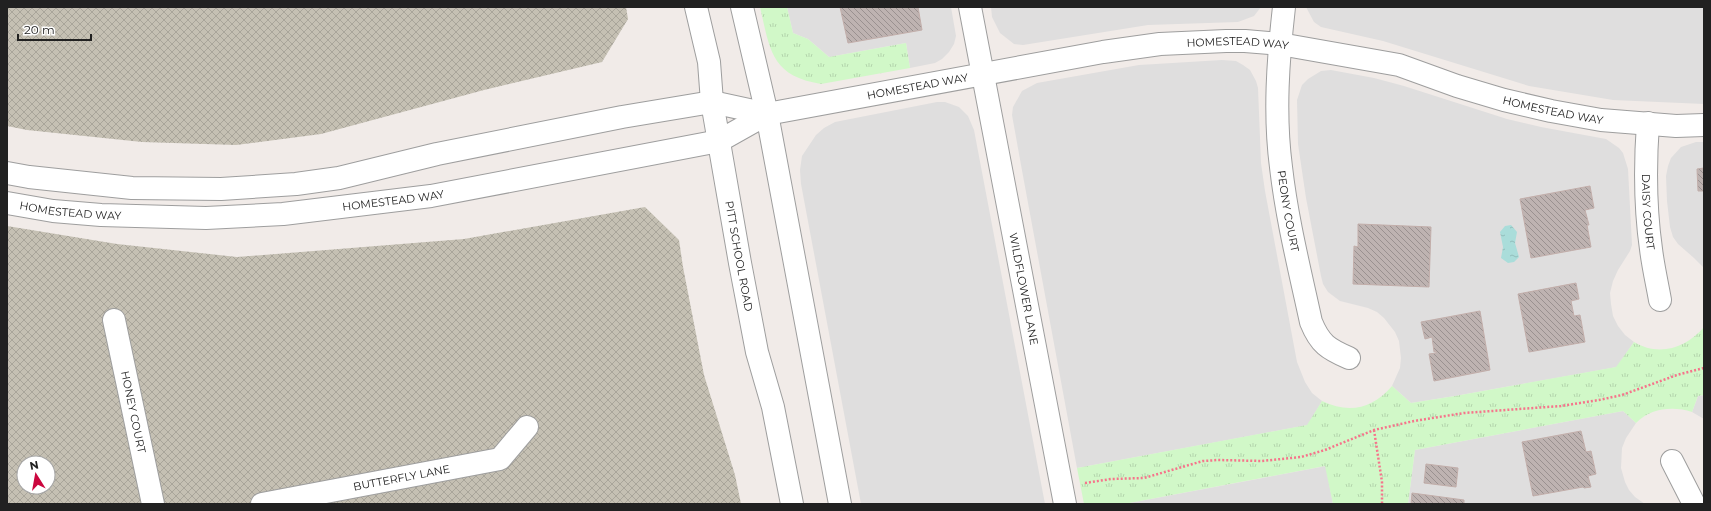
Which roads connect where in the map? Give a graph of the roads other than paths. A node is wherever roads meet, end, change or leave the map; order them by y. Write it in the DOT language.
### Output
graph roads {
  1 [pos="696,7"];
  2 [pos="742,7"];
  3 [pos="970,7"];
  4 [pos="1284,7"];
  5 [pos="1280,44"];
  6 [pos="983,74"];
  7 [pos="712,102"];
  8 [pos="767,114"];
  9 [pos="1648,123"];
  10 [pos="1704,125"];
  11 [pos="719,141"];
  12 [pos="7,173"];
  13 [pos="7,203"];
  14 [pos="1660,300"];
  15 [pos="114,320"];
  16 [pos="1349,358"];
  17 [pos="527,427"];
  18 [pos="1672,461"];
  19 [pos="153,504"];
  20 [pos="262,504"];
  21 [pos="792,504"];
  22 [pos="840,504"];
  23 [pos="1065,504"];
  24 [pos="1694,504"];
  1 -- 7 [label="street, PITT SCHOOL ROAD"];
  2 -- 8 [label="street"];
  3 -- 6 [label="street, WILDFLOWER LANE"];
  4 -- 5 [label="street, PEONY COURT"];
  5 -- 6 [label="street, HOMESTEAD WAY"];
  5 -- 9 [label="street, HOMESTEAD WAY"];
  5 -- 16 [label="street, PEONY COURT"];
  6 -- 8 [label="street, HOMESTEAD WAY"];
  6 -- 23 [label="street, WILDFLOWER LANE"];
  7 -- 8 [label="street, HOMESTEAD WAY"];
  7 -- 11 [label="street, PITT SCHOOL ROAD"];
  7 -- 12 [label="street, HOMESTEAD WAY"];
  8 -- 11 [label="street, HOMESTEAD WAY"];
  8 -- 22 [label="street"];
  9 -- 10 [label="street, HOMESTEAD WAY"];
  9 -- 14 [label="street, DAISY COURT"];
  11 -- 13 [label="street, HOMESTEAD WAY"];
  11 -- 21 [label="street, PITT SCHOOL ROAD"];
  15 -- 19 [label="street, HONEY COURT"];
  17 -- 20 [label="street, BUTTERFLY LANE"];
  18 -- 24 [label="street"];
}
